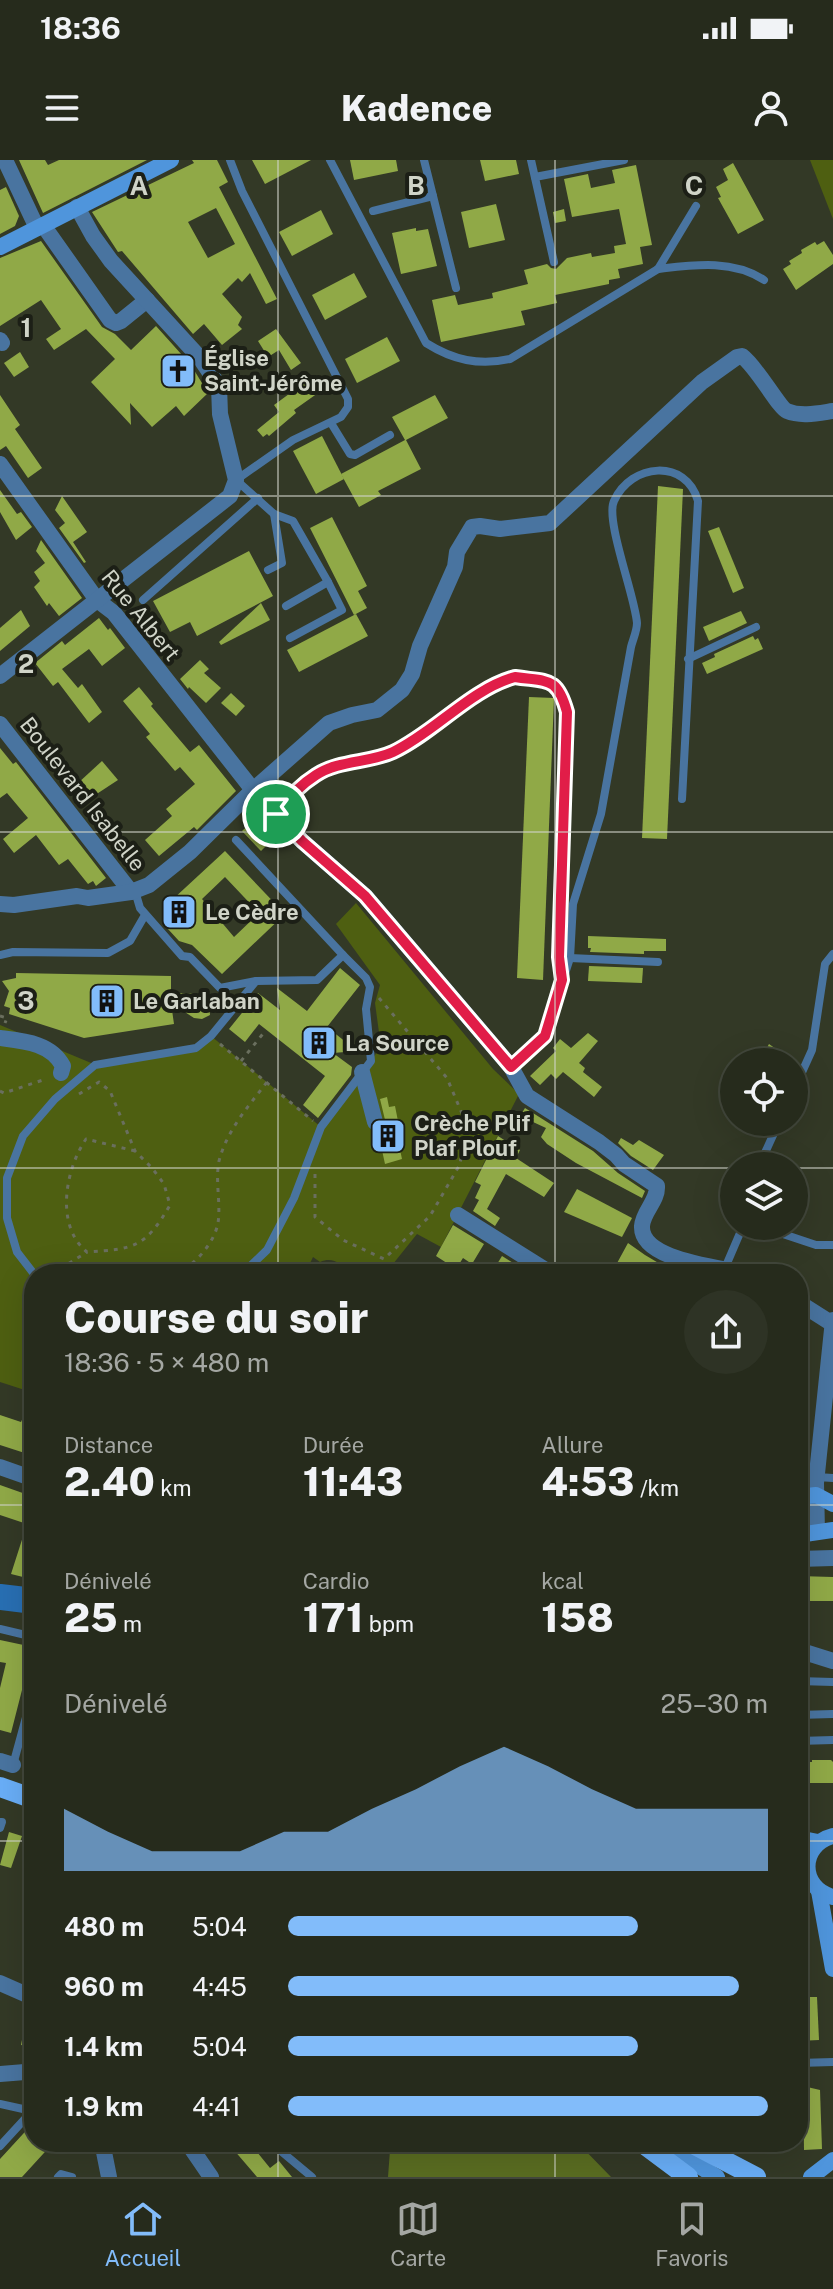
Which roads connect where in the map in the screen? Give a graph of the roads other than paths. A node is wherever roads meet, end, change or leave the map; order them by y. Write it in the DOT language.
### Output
graph roads {
  1 [pos="5,160"];
  2 [pos="171,160"];
  3 [pos="230,160"];
  4 [pos="330,160"];
  5 [pos="424,160"];
  6 [pos="531,160"];
  7 [pos="624,160"];
  8 [pos="535,177"];
  9 [pos="433,196"];
  10 [pos="696,206"];
  11 [pos="77,207"];
  12 [pos="373,211"];
  13 [pos="40,226"];
  14 [pos="0,247"];
  15 [pos="554,262"];
  16 [pos="658,269"];
  17 [pos="764,280"];
  18 [pos="456,288"];
  19 [pos="147,300"];
  20 [pos="833,411"];
  21 [pos="331,423"];
  22 [pos="390,435"];
  23 [pos="0,464"];
  24 [pos="236,480"];
  25 [pos="258,498"];
  26 [pos="274,514"];
  27 [pos="268,570"];
  28 [pos="328,582"];
  29 [pos="97,600"];
  30 [pos="143,600"];
  31 [pos="286,606"];
  32 [pos="756,627"];
  33 [pos="290,638"];
  34 [pos="688,659"];
  35 [pos="0,676"];
  36 [pos="0,724"];
  37 [pos="253,790"];
  38 [pos="682,799"];
  39 [pos="276,814"];
  40 [pos="236,840"];
  41 [pos="132,891"];
  42 [pos="0,904"];
  43 [pos="145,915"];
  44 [pos="833,954"];
  45 [pos="0,955"];
  46 [pos="343,955"];
  47 [pos="570,958"];
  48 [pos="658,962"];
  49 [pos="562,980"];
  50 [pos="256,981"];
  51 [pos="0,1038"];
  52 [pos="808,1059"];
  53 [pos="511,1067"];
  54 [pos="362,1072"];
  55 [pos="66,1079"];
  56 [pos="375,1122"];
  57 [pos="458,1215"];
  58 [pos="737,1240"];
  59 [pos="801,1240"];
  60 [pos="833,1245"];
  61 [pos="26,1264"];
  62 [pos="252,1264"];
  63 [pos="536,1264"];
  64 [pos="698,1264"];
  65 [pos="726,1264"];
  66 [pos="808,1308"];
  67 [pos="832,1322"];
  68 [pos="0,1467"];
  69 [pos="24,1475"];
  70 [pos="825,1477"];
  71 [pos="816,1495"];
  72 [pos="808,1496"];
  73 [pos="833,1504"];
  74 [pos="825,1531"];
  75 [pos="833,1558"];
  76 [pos="808,1559"];
  77 [pos="0,1629"];
  78 [pos="24,1635"];
  79 [pos="808,1653"];
  80 [pos="833,1661"];
  81 [pos="808,1681"];
  82 [pos="833,1682"];
  83 [pos="833,1714"];
  84 [pos="24,1715"];
  85 [pos="808,1715"];
  86 [pos="833,1740"];
  87 [pos="808,1741"];
  88 [pos="6,1763"];
  89 [pos="0,1789"];
  90 [pos="24,1797"];
  91 [pos="0,1822"];
  92 [pos="0,1828"];
  93 [pos="826,1839"];
  94 [pos="808,1856"];
  95 [pos="808,1877"];
  96 [pos="826,1894"];
  97 [pos="833,1969"];
  98 [pos="0,1983"];
  99 [pos="24,1994"];
  100 [pos="833,2062"];
  101 [pos="808,2063"];
  102 [pos="24,2072"];
  103 [pos="0,2074"];
  104 [pos="0,2104"];
  105 [pos="24,2108"];
  106 [pos="24,2120"];
  107 [pos="0,2146"];
  108 [pos="104,2152"];
  109 [pos="194,2152"];
  110 [pos="282,2152"];
  111 [pos="654,2152"];
  112 [pos="676,2152"];
  113 [pos="708,2152"];
  114 [pos="833,2162"];
  115 [pos="210,2175"];
  116 [pos="58,2177"];
  117 [pos="72,2177"];
  118 [pos="109,2177"];
  119 [pos="312,2177"];
  120 [pos="688,2177"];
  121 [pos="717,2177"];
  122 [pos="756,2177"];
  123 [pos="811,2177"];
  124 [pos="830,2177"];
  1 -- 13 [label="street"];
  2 -- 11 [label="street"];
  3 -- 21 [label="lane"];
  4 -- 16 [label="lane"];
  5 -- 9 [label="lane"];
  6 -- 8 [label="lane"];
  7 -- 8 [label="lane"];
  8 -- 15 [label="lane"];
  9 -- 12 [label="lane"];
  9 -- 18 [label="lane"];
  10 -- 16 [label="lane"];
  11 -- 13 [label="street"];
  11 -- 19 [label="street"];
  13 -- 14 [label="street"];
  13 -- 19 [label="street"];
  16 -- 17 [label="lane"];
  19 -- 24 [label="street"];
  20 -- 37 [label="street"];
  21 -- 22 [label="lane"];
  21 -- 24 [label="lane"];
  23 -- 29 [label="street, Rue Albert"];
  24 -- 25 [label="lane"];
  24 -- 29 [label="street"];
  25 -- 26 [label="lane"];
  25 -- 30 [label="lane"];
  26 -- 27 [label="lane"];
  26 -- 28 [label="lane"];
  28 -- 31 [label="lane"];
  28 -- 33 [label="lane"];
  29 -- 35 [label="street"];
  29 -- 37 [label="street, Rue Albert"];
  32 -- 34 [label="lane"];
  34 -- 38 [label="lane"];
  34 -- 47 [label="lane"];
  36 -- 41 [label="street, Boulevard Isabelle"];
  37 -- 39 [label="street, Rue Albert"];
  37 -- 41 [label="street"];
  39 -- 49 [label="lane"];
  39 -- 53 [label="street, Rue Albert"];
  40 -- 46 [label="lane"];
  41 -- 42 [label="street"];
  41 -- 43 [label="lane"];
  43 -- 45 [label="lane"];
  43 -- 50 [label="lane"];
  44 -- 52 [label="lane"];
  46 -- 50 [label="lane"];
  46 -- 54 [label="lane"];
  47 -- 48 [label="lane"];
  47 -- 49 [label="lane"];
  49 -- 53 [label="lane"];
  50 -- 55 [label="lane"];
  51 -- 55 [label="street"];
  53 -- 64 [label="street, Rue Albert"];
  54 -- 56 [label="street"];
  54 -- 62 [label="lane"];
  55 -- 61 [label="lane"];
  57 -- 63 [label="street"];
  58 -- 65 [label="lane"];
  59 -- 60 [label="lane"];
  66 -- 67 [label="street"];
  67 -- 70 [label="street"];
  68 -- 69 [label="street"];
  70 -- 71 [label="street"];
  71 -- 72 [label="street"];
  71 -- 73 [label="street"];
  71 -- 74 [label="street"];
  75 -- 76 [label="street"];
  77 -- 78 [label="lane"];
  79 -- 80 [label="street"];
  81 -- 82 [label="lane"];
  83 -- 85 [label="lane"];
  84 -- 88 [label="lane"];
  86 -- 87 [label="lane"];
  89 -- 90 [label="main road"];
  91 -- 92 [label="lane"];
  93 -- 94 [label="street"];
  95 -- 96 [label="street"];
  96 -- 97 [label="street"];
  98 -- 99 [label="street"];
  100 -- 101 [label="lane"];
  102 -- 103 [label="street"];
  104 -- 105 [label="lane"];
  106 -- 107 [label="lane"];
  108 -- 118 [label="street"];
  109 -- 115 [label="street"];
  110 -- 119 [label="lane"];
  111 -- 120 [label="main road"];
  112 -- 121 [label="street"];
  113 -- 122 [label="main road"];
  114 -- 123 [label="street"];
  114 -- 124 [label="street"];
  116 -- 117 [label="lane"];
}
